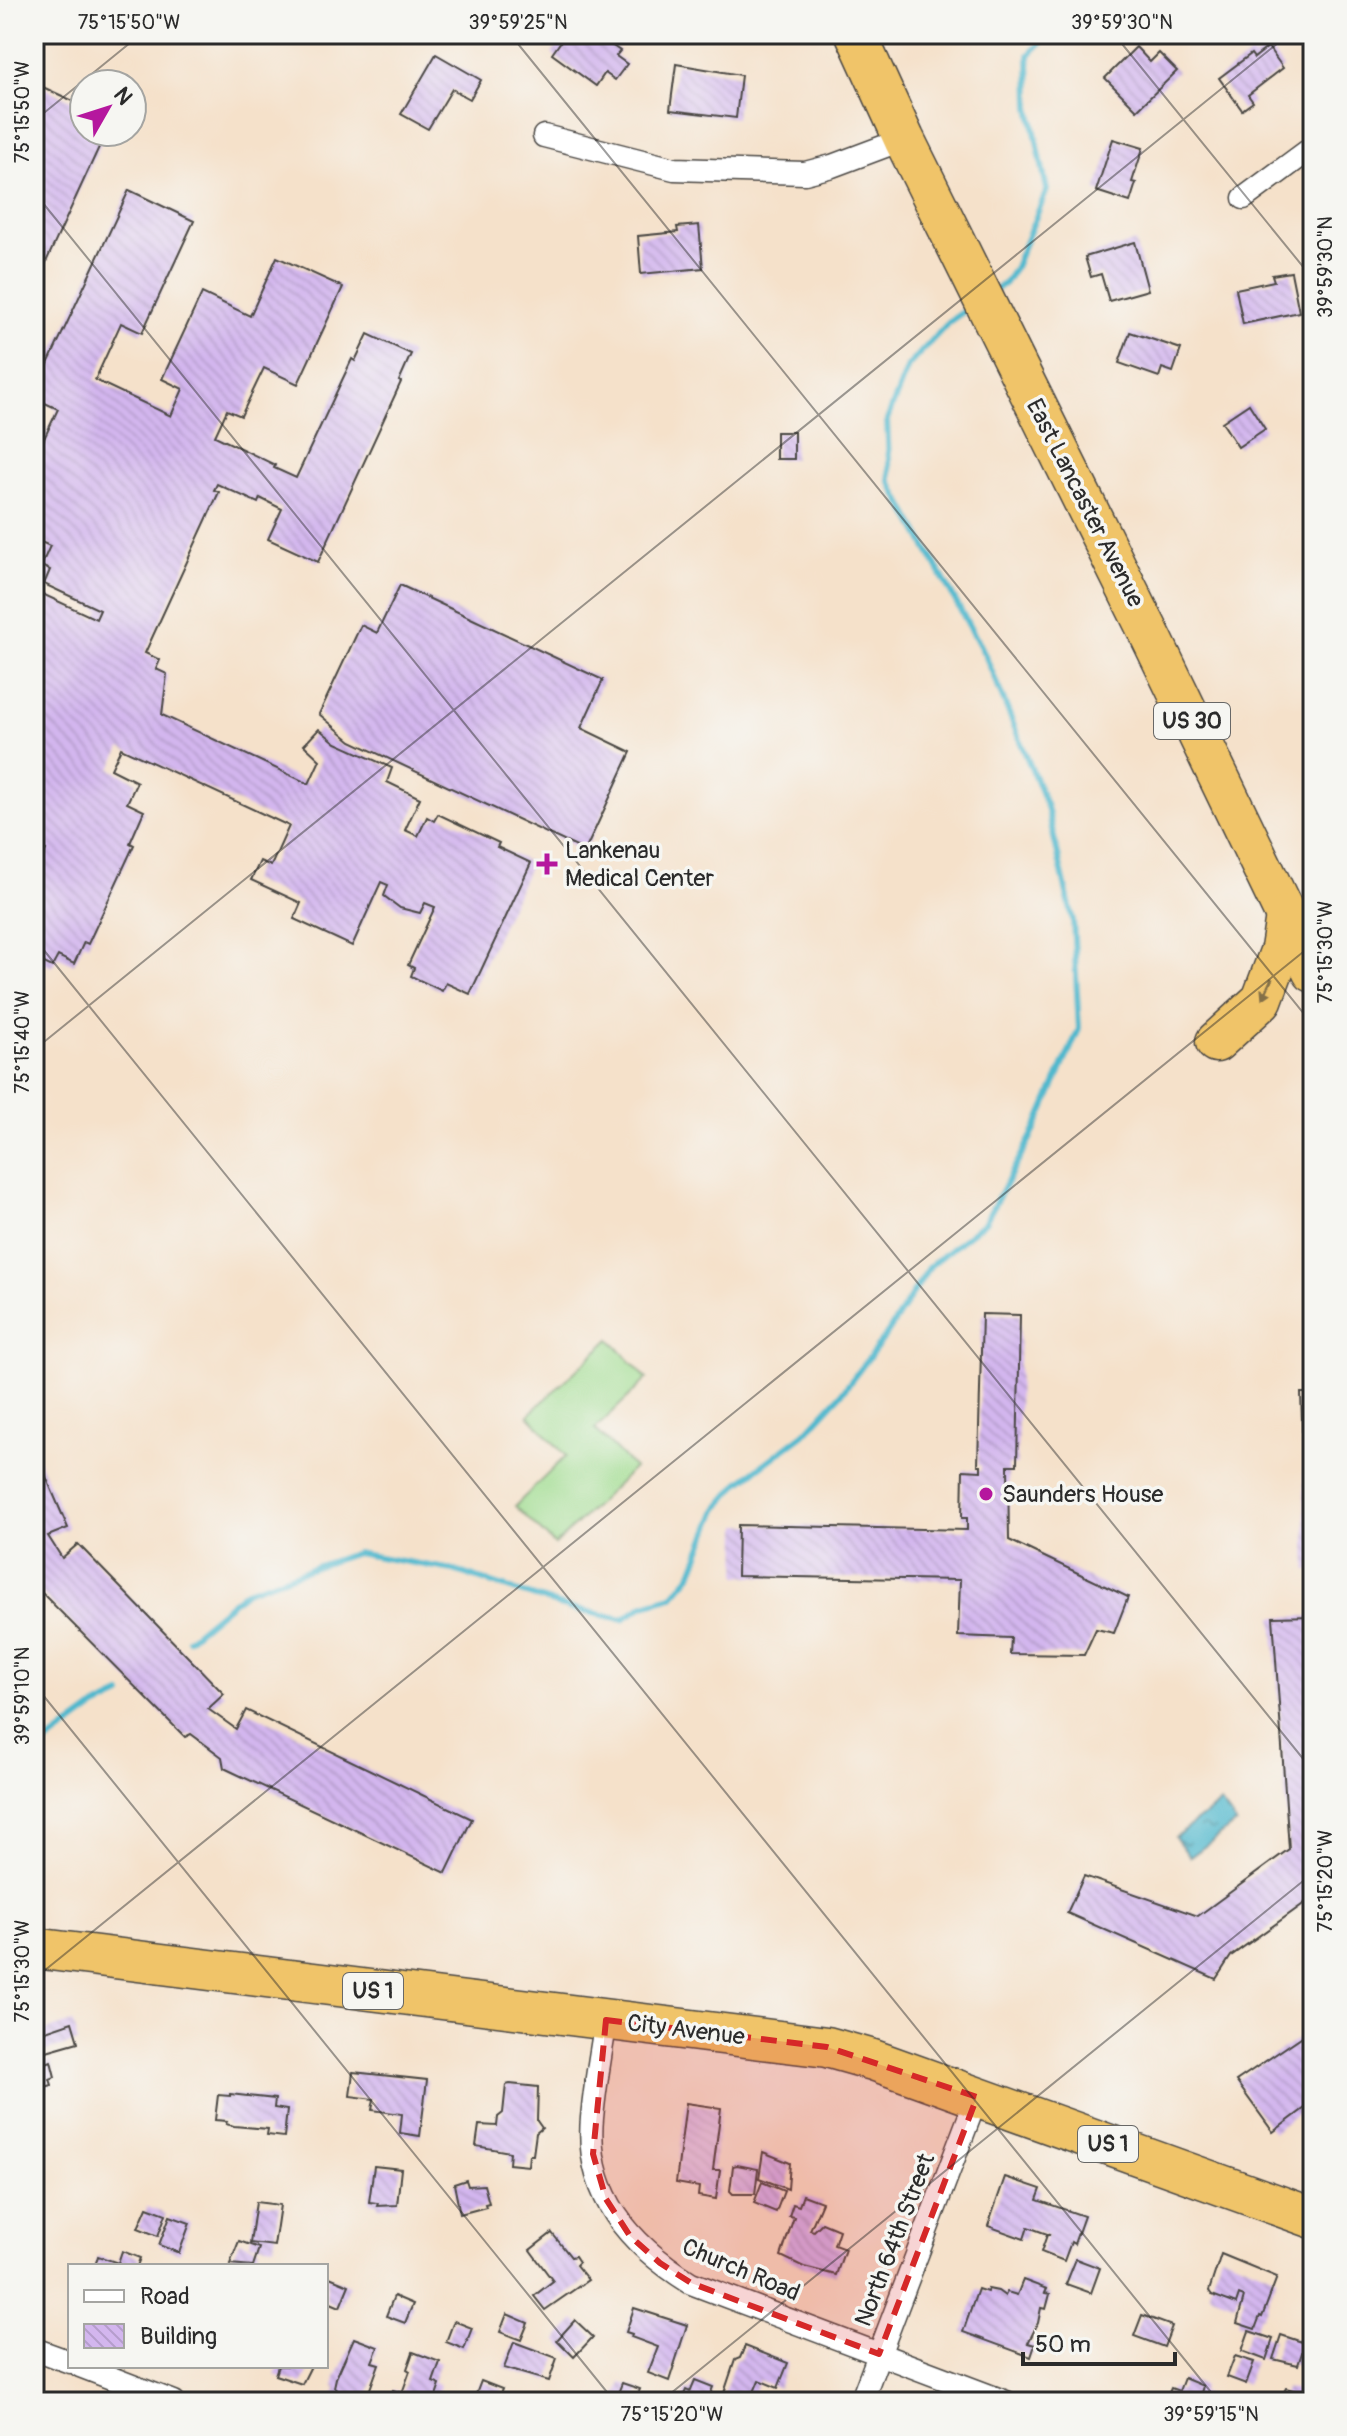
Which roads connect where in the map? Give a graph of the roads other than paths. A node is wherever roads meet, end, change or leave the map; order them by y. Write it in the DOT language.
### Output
graph roads {
  1 [pos="856,34"];
  2 [pos="874,34"];
  3 [pos="875,76"];
  4 [pos="544,136"];
  5 [pos="904,139"];
  6 [pos="1313,147"];
  7 [pos="1244,198"];
  8 [pos="1286,916"];
  9 [pos="1313,972"];
  10 [pos="1216,1042"];
  11 [pos="34,1948"];
  12 [pos="606,2020"];
  13 [pos="977,2097"];
  14 [pos="1313,2218"];
  15 [pos="34,2349"];
  16 [pos="879,2354"];
  17 [pos="68,2361"];
  18 [pos="85,2368"];
  19 [pos="174,2402"];
  20 [pos="861,2402"];
  21 [pos="1006,2402"];
  1 -- 3 [label="highway, East Lancaster Avenue / US 30"];
  2 -- 3 [label="street"];
  3 -- 5 [label="highway, East Lancaster Avenue / US 30"];
  4 -- 5 [label="street"];
  5 -- 8 [label="highway, East Lancaster Avenue / US 30"];
  6 -- 7 [label="street"];
  8 -- 9 [label="highway, East Lancaster Avenue / US 30"];
  8 -- 10 [label="highway, one-way"];
  11 -- 12 [label="highway, City Avenue / US 1"];
  12 -- 13 [label="highway, City Avenue / US 1"];
  12 -- 16 [label="street, Church Road"];
  13 -- 14 [label="highway, City Avenue / US 1"];
  13 -- 16 [label="street, North 64th Street"];
  15 -- 17 [label="street"];
  16 -- 20 [label="street, North 64th Street"];
  16 -- 21 [label="street, Church Road"];
  18 -- 19 [label="street"];
}
